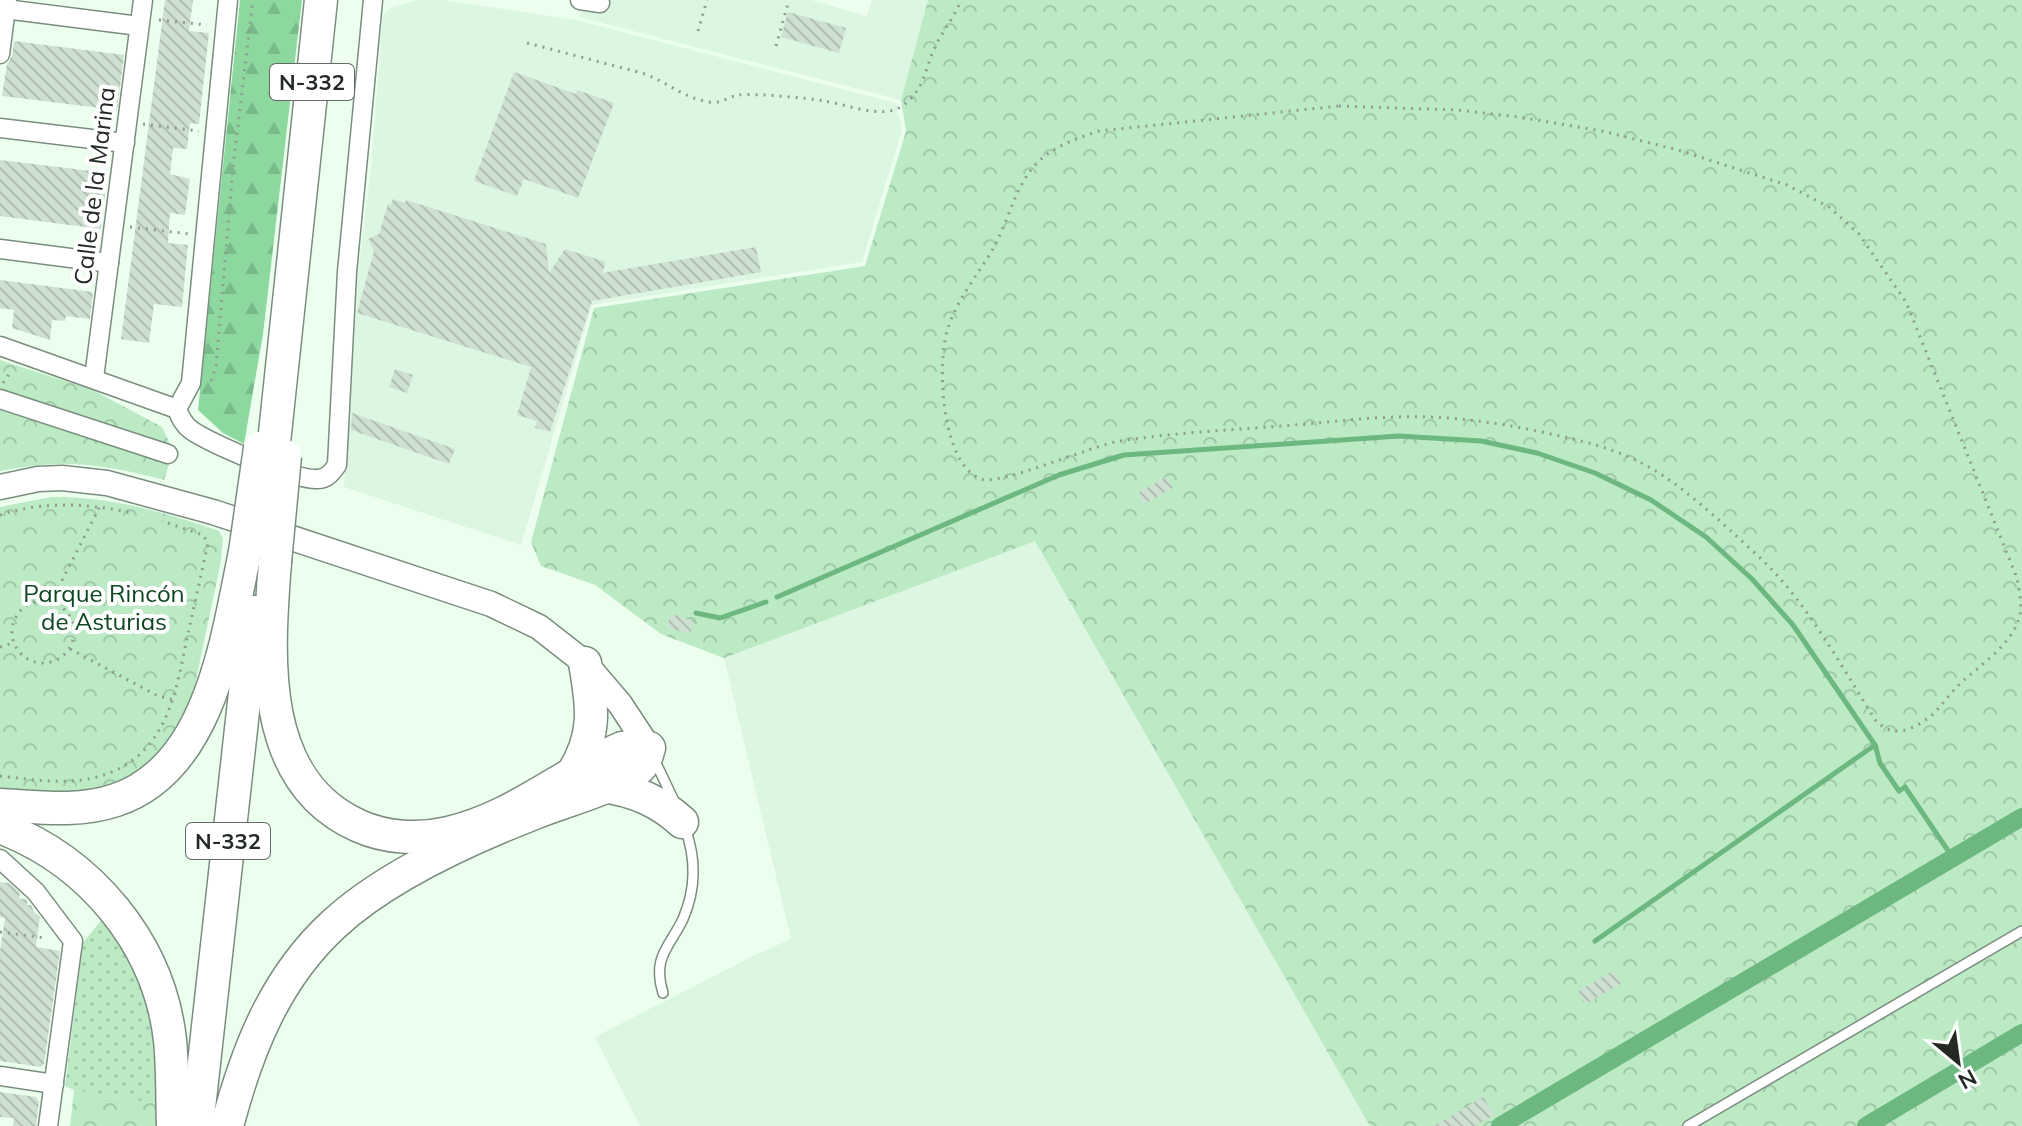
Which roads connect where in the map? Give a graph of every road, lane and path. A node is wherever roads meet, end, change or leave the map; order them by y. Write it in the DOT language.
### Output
graph roads {
  1 [pos="228,0"];
  2 [pos="253,0"];
  3 [pos="321,0"];
  4 [pos="373,0"];
  5 [pos="580,0"];
  6 [pos="707,0"];
  7 [pos="789,0"];
  8 [pos="961,0"];
  9 [pos="600,3"];
  10 [pos="6,4"];
  11 [pos="141,15"];
  12 [pos="211,26"];
  13 [pos="698,31"];
  14 [pos="527,43"];
  15 [pos="776,46"];
  16 [pos="0,54"];
  17 [pos="127,122"];
  18 [pos="0,128"];
  19 [pos="215,133"];
  20 [pos="125,143"];
  21 [pos="303,164"];
  22 [pos="114,226"];
  23 [pos="192,234"];
  24 [pos="0,249"];
  25 [pos="109,263"];
  26 [pos="0,346"];
  27 [pos="16,363"];
  28 [pos="94,378"];
  29 [pos="204,384"];
  30 [pos="0,388"];
  31 [pos="0,399"];
  32 [pos="177,409"];
  33 [pos="273,452"];
  34 [pos="168,454"];
  35 [pos="0,487"];
  36 [pos="100,506"];
  37 [pos="131,513"];
  38 [pos="0,515"];
  39 [pos="159,520"];
  40 [pos="260,557"];
  41 [pos="51,602"];
  42 [pos="2021,616"];
  43 [pos="13,643"];
  44 [pos="0,647"];
  45 [pos="70,649"];
  46 [pos="585,663"];
  47 [pos="175,700"];
  48 [pos="649,748"];
  49 [pos="0,776"];
  50 [pos="571,776"];
  51 [pos="603,786"];
  52 [pos="0,805"];
  53 [pos="682,822"];
  54 [pos="0,827"];
  55 [pos="0,859"];
  56 [pos="2022,931"];
  57 [pos="0,932"];
  58 [pos="45,938"];
  59 [pos="663,993"];
  60 [pos="0,1076"];
  61 [pos="54,1084"];
  62 [pos="48,1126"];
  63 [pos="173,1126"];
  64 [pos="197,1126"];
  65 [pos="227,1126"];
  66 [pos="1688,1126"];
  1 -- 19 [label="street"];
  2 -- 29 [label="path"];
  3 -- 21 [label="highway, N-332"];
  4 -- 32 [label="street"];
  5 -- 9 [label="street"];
  6 -- 13 [label="path"];
  7 -- 15 [label="path"];
  8 -- 14 [label="path"];
  10 -- 11 [label="street"];
  10 -- 16 [label="street"];
  11 -- 12 [label="path"];
  11 -- 17 [label="street, Calle de la Marina"];
  17 -- 19 [label="path"];
  17 -- 20 [label="street, Calle de la Marina"];
  18 -- 20 [label="street"];
  19 -- 32 [label="street"];
  20 -- 22 [label="street, Calle de la Marina"];
  21 -- 33 [label="highway, N-332"];
  21 -- 33 [label="highway"];
  22 -- 23 [label="path"];
  22 -- 25 [label="street, Calle de la Marina"];
  24 -- 25 [label="street"];
  25 -- 28 [label="street, Calle de la Marina"];
  26 -- 28 [label="street"];
  27 -- 30 [label="path"];
  28 -- 32 [label="street"];
  31 -- 34 [label="street"];
  33 -- 40 [label="highway, N-332"];
  35 -- 46 [label="street"];
  36 -- 37 [label="path"];
  36 -- 38 [label="path"];
  36 -- 41 [label="path"];
  39 -- 47 [label="path"];
  40 -- 50 [label="highway"];
  40 -- 52 [label="highway"];
  40 -- 64 [label="highway, N-332"];
  41 -- 43 [label="path"];
  41 -- 45 [label="path"];
  42 -- 42 [label="path"];
  43 -- 44 [label="path"];
  43 -- 45 [label="path"];
  45 -- 47 [label="path"];
  46 -- 48 [label="street"];
  46 -- 50 [label="highway"];
  47 -- 49 [label="path"];
  48 -- 50 [label="highway"];
  48 -- 51 [label="highway"];
  48 -- 53 [label="lane"];
  51 -- 53 [label="highway"];
  51 -- 65 [label="highway"];
  53 -- 59 [label="lane"];
  54 -- 63 [label="highway"];
  55 -- 61 [label="street"];
  56 -- 66 [label="lane"];
  57 -- 58 [label="path"];
  60 -- 61 [label="street"];
  61 -- 62 [label="street"];
}
